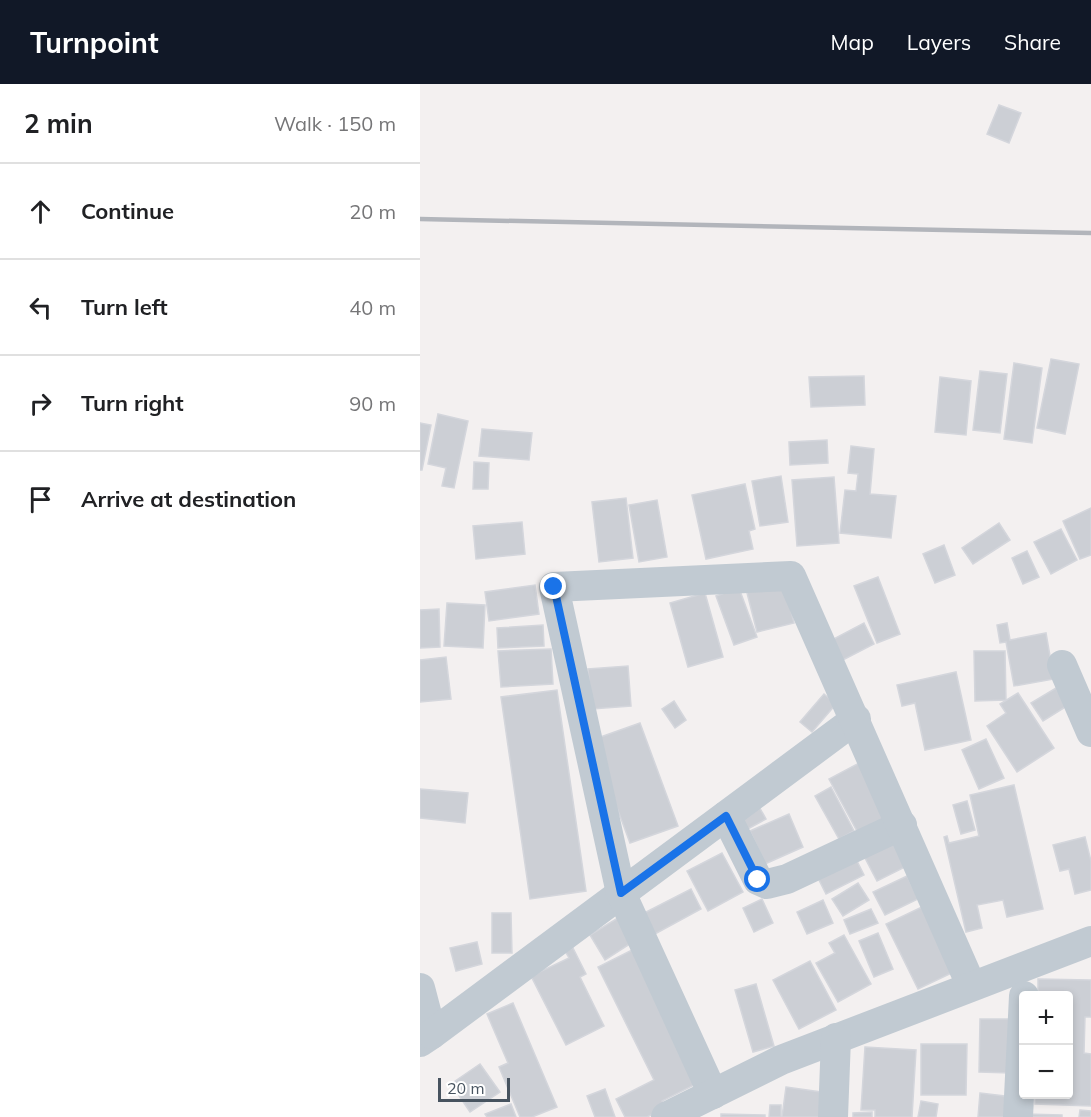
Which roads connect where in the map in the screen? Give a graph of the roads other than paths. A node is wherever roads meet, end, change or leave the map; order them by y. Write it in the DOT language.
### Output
graph roads {
  1 [pos="1062,665"];
  2 [pos="856,719"];
  3 [pos="1091,732"];
  4 [pos="726,816"];
  5 [pos="902,825"];
  6 [pos="621,893"];
  7 [pos="1091,941"];
  8 [pos="1025,965"];
  9 [pos="971,985"];
  10 [pos="420,988"];
  11 [pos="1023,991"];
  12 [pos="426,1038"];
  13 [pos="836,1038"];
  14 [pos="1021,1045"];
  15 [pos="713,1094"];
  16 [pos="674,1115"];
  17 [pos="833,1117"];
  18 [pos="1018,1117"];
  1 -- 3 [label="street"];
  2 -- 4 [label="street"];
  2 -- 5 [label="street"];
  2 -- 6 [label="street"];
  4 -- 5 [label="street"];
  4 -- 6 [label="street"];
  5 -- 9 [label="street"];
  6 -- 12 [label="street"];
  6 -- 15 [label="street"];
  7 -- 8 [label="street"];
  8 -- 9 [label="street"];
  8 -- 11 [label="street"];
  9 -- 13 [label="street"];
  10 -- 12 [label="street"];
  13 -- 15 [label="street"];
  13 -- 17 [label="street"];
  14 -- 18 [label="street"];
  15 -- 16 [label="street"];
}
